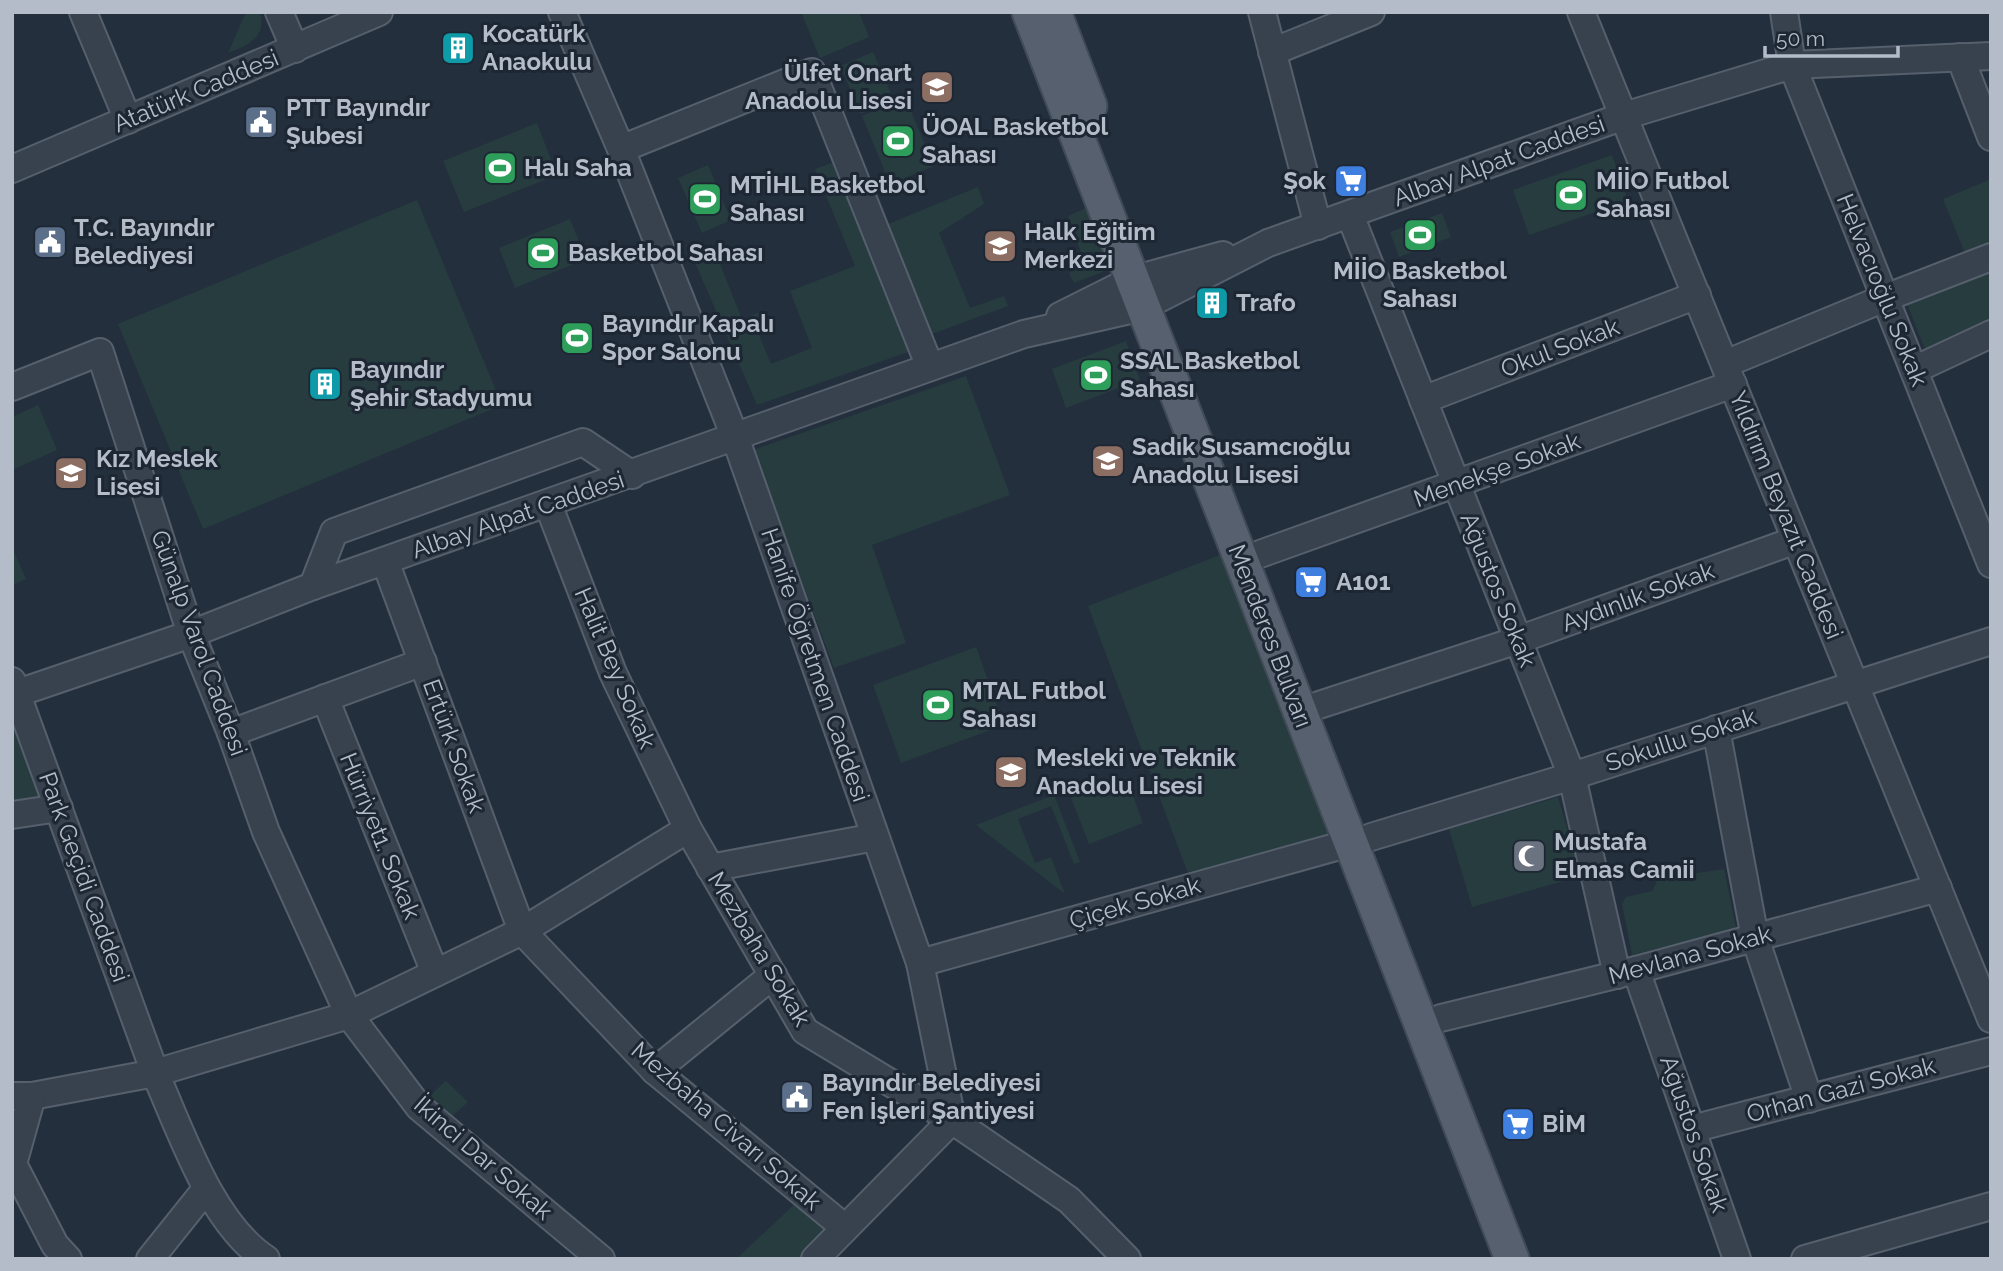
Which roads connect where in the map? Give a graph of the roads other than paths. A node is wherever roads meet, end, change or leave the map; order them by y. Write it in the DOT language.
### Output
graph roads {
  1 [pos="83,12"];
  2 [pos="279,12"];
  3 [pos="379,12"];
  4 [pos="562,12"];
  5 [pos="1029,12"];
  6 [pos="1055,12"];
  7 [pos="1262,12"];
  8 [pos="1371,12"];
  9 [pos="1581,12"];
  10 [pos="1784,12"];
  11 [pos="295,49"];
  12 [pos="1272,52"];
  13 [pos="1991,56"];
  14 [pos="1960,57"];
  15 [pos="1792,65"];
  16 [pos="1624,116"];
  17 [pos="128,120"];
  18 [pos="1991,137"];
  19 [pos="621,149"];
  20 [pos="12,169"];
  21 [pos="1350,215"];
  22 [pos="1318,226"];
  23 [pos="1991,257"];
  24 [pos="1148,290"];
  25 [pos="1697,295"];
  26 [pos="1885,298"];
  27 [pos="1991,334"];
  28 [pos="930,367"];
  29 [pos="1914,370"];
  30 [pos="1729,374"];
  31 [pos="12,387"];
  32 [pos="1423,400"];
  33 [pos="734,437"];
  34 [pos="632,475"];
  35 [pos="1457,485"];
  36 [pos="438,494"];
  37 [pos="548,504"];
  38 [pos="453,538"];
  39 [pos="1796,540"];
  40 [pos="1260,554"];
  41 [pos="386,561"];
  42 [pos="1991,564"];
  43 [pos="313,586"];
  44 [pos="191,634"];
  45 [pos="1518,640"];
  46 [pos="1991,641"];
  47 [pos="423,662"];
  48 [pos="1855,684"];
  49 [pos="14,690"];
  50 [pos="325,698"];
  51 [pos="1319,705"];
  52 [pos="1716,729"];
  53 [pos="231,733"];
  54 [pos="1572,776"];
  55 [pos="59,808"];
  56 [pos="12,815"];
  57 [pos="688,829"];
  58 [pos="876,837"];
  59 [pos="1360,840"];
  60 [pos="710,868"];
  61 [pos="1938,888"];
  62 [pos="522,930"];
  63 [pos="1755,938"];
  64 [pos="920,963"];
  65 [pos="1627,972"];
  66 [pos="435,973"];
  67 [pos="773,975"];
  68 [pos="349,1015"];
  69 [pos="1441,1018"];
  70 [pos="1991,1019"];
  71 [pos="1991,1051"];
  72 [pos="655,1071"];
  73 [pos="155,1073"];
  74 [pos="22,1096"];
  75 [pos="1809,1099"];
  76 [pos="952,1120"];
  77 [pos="1692,1129"];
  78 [pos="13,1164"];
  79 [pos="206,1189"];
  80 [pos="1991,1206"];
  81 [pos="845,1228"];
  82 [pos="68,1259"];
  83 [pos="150,1259"];
  84 [pos="266,1259"];
  85 [pos="601,1259"];
  86 [pos="814,1259"];
  87 [pos="1128,1259"];
  88 [pos="1512,1259"];
  89 [pos="1532,1259"];
  90 [pos="1737,1259"];
  91 [pos="1805,1259"];
  1 -- 17 [label="street"];
  2 -- 11 [label="street"];
  3 -- 11 [label="street, Atatürk Caddesi"];
  4 -- 19 [label="street, Hanife Öğretmen Caddesi"];
  5 -- 24 [label="main road, Menderes Bulvarı"];
  6 -- 24 [label="main road, Menderes Bulvarı"];
  7 -- 12 [label="street"];
  8 -- 12 [label="street"];
  9 -- 16 [label="street, Yıldırım Beyazıt Caddesi"];
  10 -- 15 [label="street, Helvacıoğlu Sokak"];
  11 -- 17 [label="street, Atatürk Caddesi"];
  12 -- 22 [label="street"];
  13 -- 14 [label="street, Albay Alpat Caddesi"];
  14 -- 15 [label="street, Albay Alpat Caddesi"];
  14 -- 18 [label="street"];
  15 -- 16 [label="street, Albay Alpat Caddesi"];
  15 -- 26 [label="street, Helvacıoğlu Sokak"];
  16 -- 21 [label="street, Albay Alpat Caddesi"];
  16 -- 25 [label="street, Yıldırım Beyazıt Caddesi"];
  17 -- 20 [label="street, Atatürk Caddesi"];
  19 -- 28 [label="street"];
  19 -- 33 [label="street, Hanife Öğretmen Caddesi"];
  21 -- 22 [label="street, Albay Alpat Caddesi"];
  21 -- 32 [label="street, Ağustos Sokak"];
  22 -- 24 [label="street, Albay Alpat Caddesi"];
  23 -- 26 [label="street, Menekşe Sokak"];
  24 -- 28 [label="street, Albay Alpat Caddesi"];
  24 -- 40 [label="main road, Menderes Bulvarı"];
  24 -- 59 [label="main road, Menderes Bulvarı"];
  25 -- 30 [label="street, Yıldırım Beyazıt Caddesi"];
  25 -- 32 [label="street, Okul Sokak"];
  26 -- 29 [label="street, Helvacıoğlu Sokak"];
  26 -- 30 [label="street, Menekşe Sokak"];
  27 -- 29 [label="street"];
  28 -- 33 [label="street, Albay Alpat Caddesi"];
  29 -- 42 [label="street, Helvacıoğlu Sokak"];
  30 -- 35 [label="street, Menekşe Sokak"];
  30 -- 39 [label="street, Yıldırım Beyazıt Caddesi"];
  31 -- 44 [label="street, Günalp Varol Caddesi"];
  32 -- 35 [label="street, Ağustos Sokak"];
  33 -- 34 [label="street, Albay Alpat Caddesi"];
  33 -- 58 [label="street, Hanife Öğretmen Caddesi"];
  34 -- 36 [label="street"];
  34 -- 37 [label="street, Albay Alpat Caddesi"];
  35 -- 40 [label="street, Menekşe Sokak"];
  35 -- 45 [label="street, Ağustos Sokak"];
  36 -- 38 [label="street"];
  36 -- 43 [label="street"];
  37 -- 38 [label="street, Albay Alpat Caddesi"];
  37 -- 57 [label="street, Halit Bey Sokak"];
  38 -- 41 [label="street, Albay Alpat Caddesi"];
  39 -- 45 [label="street, Aydınlık Sokak"];
  39 -- 48 [label="street, Yıldırım Beyazıt Caddesi"];
  40 -- 51 [label="main road, Menderes Bulvarı"];
  41 -- 43 [label="street, Albay Alpat Caddesi"];
  41 -- 47 [label="street, Ertürk Sokak"];
  43 -- 44 [label="street, Albay Alpat Caddesi"];
  44 -- 49 [label="street, Albay Alpat Caddesi"];
  44 -- 53 [label="street, Günalp Varol Caddesi"];
  45 -- 51 [label="street, Aydınlık Sokak"];
  45 -- 54 [label="street, Ağustos Sokak"];
  46 -- 48 [label="street, Sokullu Sokak"];
  47 -- 50 [label="street"];
  47 -- 62 [label="street, Ertürk Sokak"];
  48 -- 52 [label="street, Sokullu Sokak"];
  48 -- 61 [label="street, Yıldırım Beyazıt Caddesi"];
  49 -- 55 [label="street, Park Geçidi Caddesi"];
  50 -- 53 [label="street"];
  50 -- 66 [label="street, Hürriyet1. Sokak"];
  51 -- 59 [label="main road, Menderes Bulvarı"];
  52 -- 54 [label="street, Sokullu Sokak"];
  52 -- 63 [label="street"];
  53 -- 68 [label="street, Günalp Varol Caddesi"];
  54 -- 59 [label="street, Sokullu Sokak"];
  54 -- 65 [label="street, Ağustos Sokak"];
  55 -- 56 [label="street"];
  55 -- 73 [label="street, Park Geçidi Caddesi"];
  57 -- 60 [label="street, Mezbaha Sokak"];
  57 -- 62 [label="street"];
  58 -- 60 [label="street"];
  58 -- 64 [label="street, Hanife Öğretmen Caddesi"];
  59 -- 64 [label="street, Çiçek Sokak"];
  59 -- 69 [label="main road, Menderes Bulvarı"];
  59 -- 88 [label="main road, Menderes Bulvarı"];
  60 -- 67 [label="street, Mezbaha Sokak"];
  61 -- 63 [label="street, Mevlana Sokak"];
  61 -- 70 [label="street, Yıldırım Beyazıt Caddesi"];
  62 -- 66 [label="street"];
  62 -- 72 [label="street, Mezbaha Civarı Sokak"];
  63 -- 65 [label="street, Mevlana Sokak"];
  63 -- 75 [label="street"];
  64 -- 76 [label="street, Hanife Öğretmen Caddesi"];
  65 -- 69 [label="street, Mevlana Sokak"];
  65 -- 77 [label="street, Ağustos Sokak"];
  66 -- 68 [label="street"];
  67 -- 72 [label="street"];
  67 -- 76 [label="street, Mezbaha Sokak"];
  68 -- 73 [label="street"];
  68 -- 85 [label="street, İkinci Dar Sokak"];
  69 -- 89 [label="main road, Menderes Bulvarı"];
  71 -- 75 [label="street, Orhan Gazi Sokak"];
  72 -- 81 [label="street, Mezbaha Civarı Sokak"];
  73 -- 74 [label="street"];
  73 -- 79 [label="street, Park Geçidi Caddesi"];
  74 -- 78 [label="street"];
  75 -- 77 [label="street, Orhan Gazi Sokak"];
  76 -- 81 [label="street"];
  76 -- 87 [label="street"];
  77 -- 90 [label="street, Ağustos Sokak"];
  78 -- 82 [label="street"];
  79 -- 83 [label="street"];
  79 -- 84 [label="street, Park Geçidi Caddesi"];
  80 -- 91 [label="street"];
  81 -- 86 [label="street"];
}
